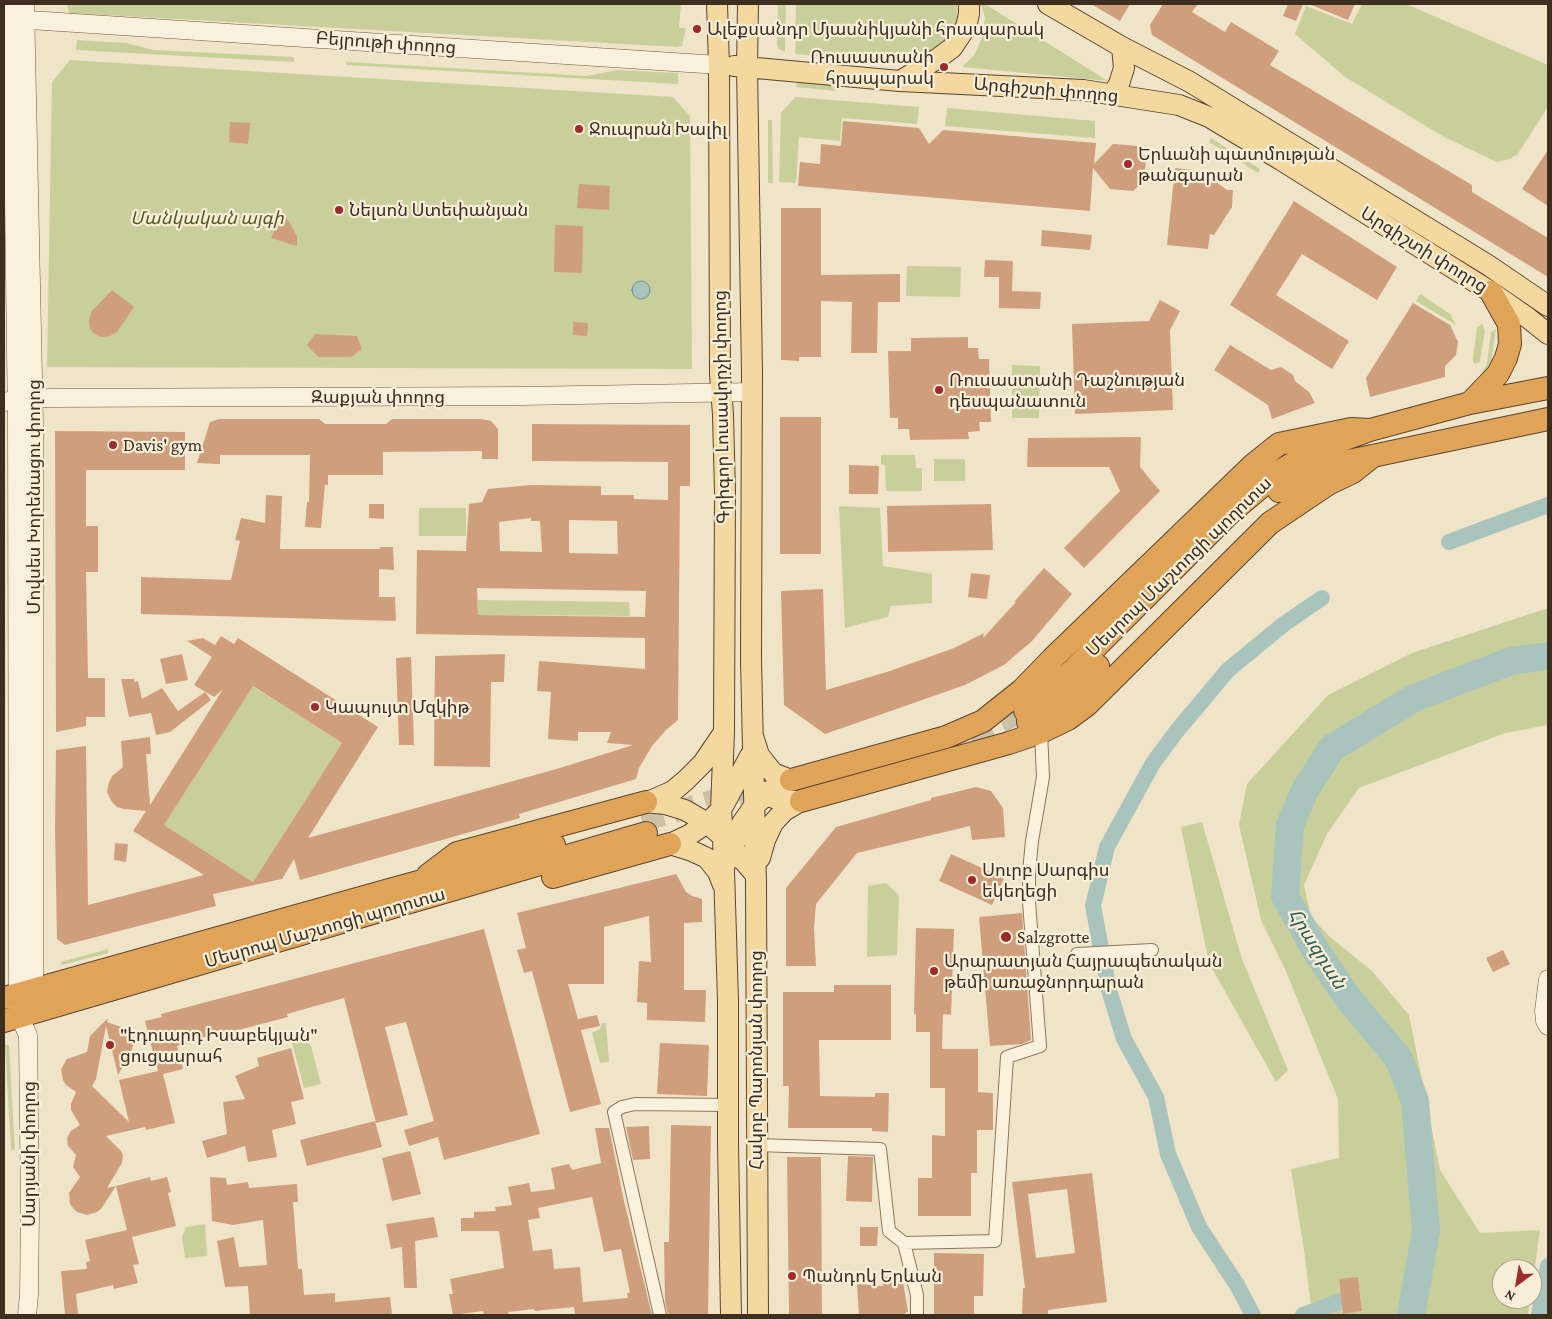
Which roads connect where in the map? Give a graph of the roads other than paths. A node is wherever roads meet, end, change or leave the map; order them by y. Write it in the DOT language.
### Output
graph roads {
  1 [pos="717,4"];
  2 [pos="748,4"];
  3 [pos="969,4"];
  4 [pos="1048,4"];
  5 [pos="14,13"];
  6 [pos="1122,47"];
  7 [pos="719,65"];
  8 [pos="747,67"];
  9 [pos="900,81"];
  10 [pos="1113,94"];
  11 [pos="1491,292"];
  12 [pos="1548,306"];
  13 [pos="1548,313"];
  14 [pos="1528,318"];
  15 [pos="1548,334"];
  16 [pos="1539,390"];
  17 [pos="752,392"];
  18 [pos="722,394"];
  19 [pos="18,400"];
  20 [pos="1470,403"];
  21 [pos="1544,420"];
  22 [pos="1370,430"];
  23 [pos="1031,722"];
  24 [pos="724,732"];
  25 [pos="752,744"];
  26 [pos="791,780"];
  27 [pos="753,790"];
  28 [pos="801,801"];
  29 [pos="714,817"];
  30 [pos="645,819"];
  31 [pos="729,843"];
  32 [pos="670,844"];
  33 [pos="755,874"];
  34 [pos="724,887"];
  35 [pos="391,909"];
  36 [pos="1152,950"];
  37 [pos="1078,954"];
  38 [pos="1548,980"];
  39 [pos="19,1005"];
  40 [pos="1548,1026"];
  41 [pos="728,1105"];
  42 [pos="756,1145"];
  43 [pos="904,1243"];
  44 [pos="27,1315"];
  45 [pos="660,1315"];
  46 [pos="731,1315"];
  47 [pos="758,1315"];
  48 [pos="918,1315"];
  1 -- 7 [label="main road, Գրիգոր Լուսավորչի փողոց"];
  2 -- 8 [label="main road, Գրիգոր Լուսավորչի փողոց"];
  3 -- 9 [label="main road"];
  4 -- 6 [label="main road, Արգիշտի փողոց"];
  5 -- 7 [label="main road, Բեյրութի փողոց"];
  5 -- 19 [label="main road, Մովսես Խորենացու փողոց"];
  6 -- 10 [label="main road"];
  6 -- 12 [label="main road, Արգիշտի փողոց"];
  7 -- 8 [label="main road, Բեյրութի փողոց"];
  7 -- 18 [label="main road, Գրիգոր Լուսավորչի փողոց"];
  8 -- 9 [label="main road, Արգիշտի փողոց"];
  8 -- 17 [label="main road, Գրիգոր Լուսավորչի փողոց"];
  9 -- 10 [label="main road, Արգիշտի փողոց"];
  10 -- 11 [label="main road, Արգիշտի փողոց"];
  11 -- 14 [label="main road, Արգիշտի փողոց"];
  11 -- 20 [label="highway"];
  13 -- 14 [label="street"];
  14 -- 15 [label="main road, Արգիշտի փողոց"];
  16 -- 20 [label="highway, Մեսրոպ Մաշտոցի պողոտա"];
  16 -- 21 [label="highway"];
  17 -- 18 [label="main road, Զաքյան փողոց"];
  17 -- 25 [label="main road, Գրիգոր Լուսավորչի փողոց"];
  18 -- 19 [label="main road, Զաքյան փողոց"];
  18 -- 24 [label="main road, Գրիգոր Լուսավորչի փողոց"];
  19 -- 39 [label="main road, Մովսես Խորենացու փողոց"];
  20 -- 22 [label="highway, Մեսրոպ Մաշտոցի պողոտա"];
  21 -- 23 [label="highway, Մեսրոպ Մաշտոցի պողոտա"];
  22 -- 23 [label="highway, Մեսրոպ Մաշտոցի պողոտա"];
  22 -- 26 [label="highway"];
  23 -- 28 [label="highway"];
  23 -- 43 [label="street"];
  24 -- 27 [label="main road"];
  24 -- 29 [label="main road, Գրիգոր Լուսավորչի փողոց"];
  24 -- 30 [label="main road"];
  25 -- 26 [label="main road"];
  25 -- 27 [label="main road, Գրիգոր Լուսավորչի փողոց"];
  26 -- 27 [label="main road"];
  27 -- 28 [label="main road"];
  27 -- 29 [label="main road"];
  27 -- 31 [label="main road"];
  27 -- 33 [label="main road, Հակոբ Պարոնյան փողոց"];
  28 -- 33 [label="main road"];
  29 -- 30 [label="main road"];
  29 -- 31 [label="main road, Հակոբ Պարոնյան փողոց"];
  29 -- 32 [label="main road"];
  30 -- 35 [label="highway, Մեսրոպ Մաշտոցի պողոտա"];
  30 -- 39 [label="highway, Մեսրոպ Մաշտոցի պողոտա"];
  31 -- 33 [label="main road"];
  31 -- 34 [label="main road, Հակոբ Պարոնյան փողոց"];
  32 -- 34 [label="main road"];
  32 -- 35 [label="highway"];
  33 -- 42 [label="main road, Հակոբ Պարոնյան փողոց"];
  34 -- 41 [label="main road, Հակոբ Պարոնյան փողոց"];
  35 -- 39 [label="highway, Մեսրոպ Մաշտոցի պողոտա"];
  36 -- 37 [label="street"];
  38 -- 40 [label="main road"];
  39 -- 44 [label="main road, Սարյանի փողոց"];
  41 -- 45 [label="street"];
  41 -- 46 [label="main road, Հակոբ Պարոնյան փողոց"];
  42 -- 43 [label="street"];
  42 -- 47 [label="main road, Հակոբ Պարոնյան փողոց"];
  43 -- 48 [label="street"];
}
